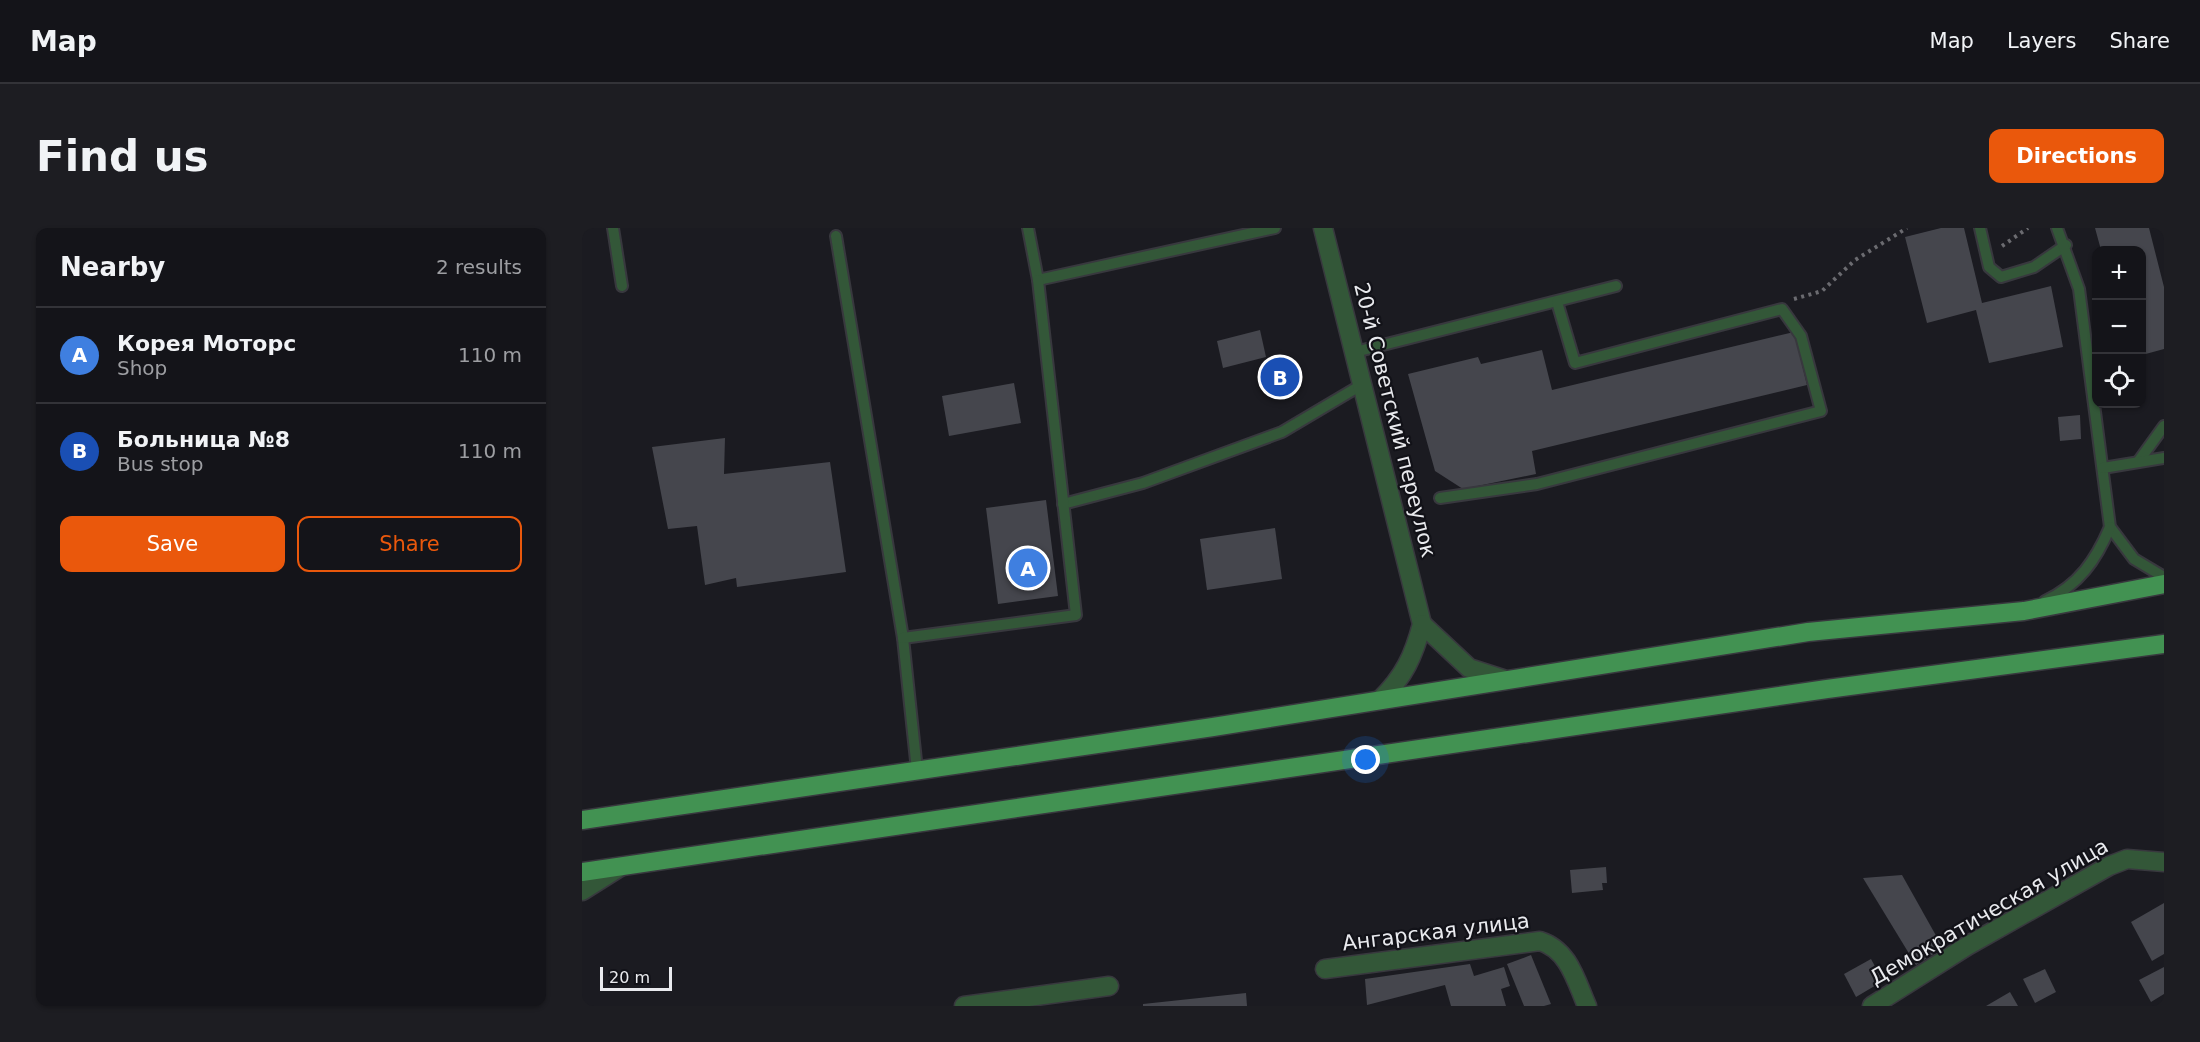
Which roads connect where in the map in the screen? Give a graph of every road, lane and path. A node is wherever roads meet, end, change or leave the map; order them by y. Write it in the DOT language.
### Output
graph roads {
  1 [pos="613,228"];
  2 [pos="1028,228"];
  3 [pos="1275,228"];
  4 [pos="1323,228"];
  5 [pos="1907,228"];
  6 [pos="1980,228"];
  7 [pos="2028,228"];
  8 [pos="2057,228"];
  9 [pos="836,236"];
  10 [pos="2066,245"];
  11 [pos="1986,254"];
  12 [pos="1038,280"];
  13 [pos="622,286"];
  14 [pos="1616,286"];
  15 [pos="1557,302"];
  16 [pos="1782,309"];
  17 [pos="1355,352"];
  18 [pos="1364,384"];
  19 [pos="2164,426"];
  20 [pos="2164,458"];
  21 [pos="2138,462"];
  22 [pos="2103,468"];
  23 [pos="1440,498"];
  24 [pos="1063,504"];
  25 [pos="2110,527"];
  26 [pos="2164,577"];
  27 [pos="2164,584"];
  28 [pos="2024,611"];
  29 [pos="1422,624"];
  30 [pos="903,638"];
  31 [pos="2164,644"];
  32 [pos="1503,679"];
  33 [pos="1380,700"];
  34 [pos="917,770"];
  35 [pos="582,820"];
  36 [pos="2164,862"];
  37 [pos="620,867"];
  38 [pos="582,872"];
  39 [pos="582,891"];
  40 [pos="1325,969"];
  41 [pos="1109,986"];
  42 [pos="964,1006"];
  43 [pos="1587,1006"];
  44 [pos="1872,1006"];
  1 -- 13 [label="lane"];
  2 -- 12 [label="lane"];
  3 -- 12 [label="lane"];
  4 -- 17 [label="street, 20-й Советский переулок"];
  5 -- 16 [label="path"];
  6 -- 11 [label="lane"];
  7 -- 11 [label="path"];
  8 -- 10 [label="lane"];
  9 -- 30 [label="lane"];
  10 -- 11 [label="lane"];
  10 -- 22 [label="lane"];
  12 -- 24 [label="lane"];
  14 -- 15 [label="lane"];
  15 -- 16 [label="lane"];
  15 -- 17 [label="lane"];
  16 -- 23 [label="lane"];
  17 -- 18 [label="street, 20-й Советский переулок"];
  18 -- 24 [label="lane"];
  18 -- 29 [label="street, 20-й Советский переулок"];
  19 -- 21 [label="lane"];
  20 -- 21 [label="lane"];
  21 -- 22 [label="lane"];
  22 -- 25 [label="lane"];
  24 -- 30 [label="lane"];
  25 -- 26 [label="lane"];
  25 -- 28 [label="lane"];
  27 -- 28 [label="main road"];
  28 -- 32 [label="main road"];
  29 -- 32 [label="street"];
  29 -- 33 [label="street"];
  30 -- 34 [label="lane"];
  31 -- 37 [label="main road"];
  32 -- 33 [label="main road"];
  33 -- 34 [label="main road"];
  34 -- 35 [label="main road"];
  36 -- 44 [label="street, Демократическая улица"];
  37 -- 38 [label="main road"];
  37 -- 39 [label="street"];
  40 -- 43 [label="street, Ангарская улица"];
  41 -- 42 [label="street"];
}
